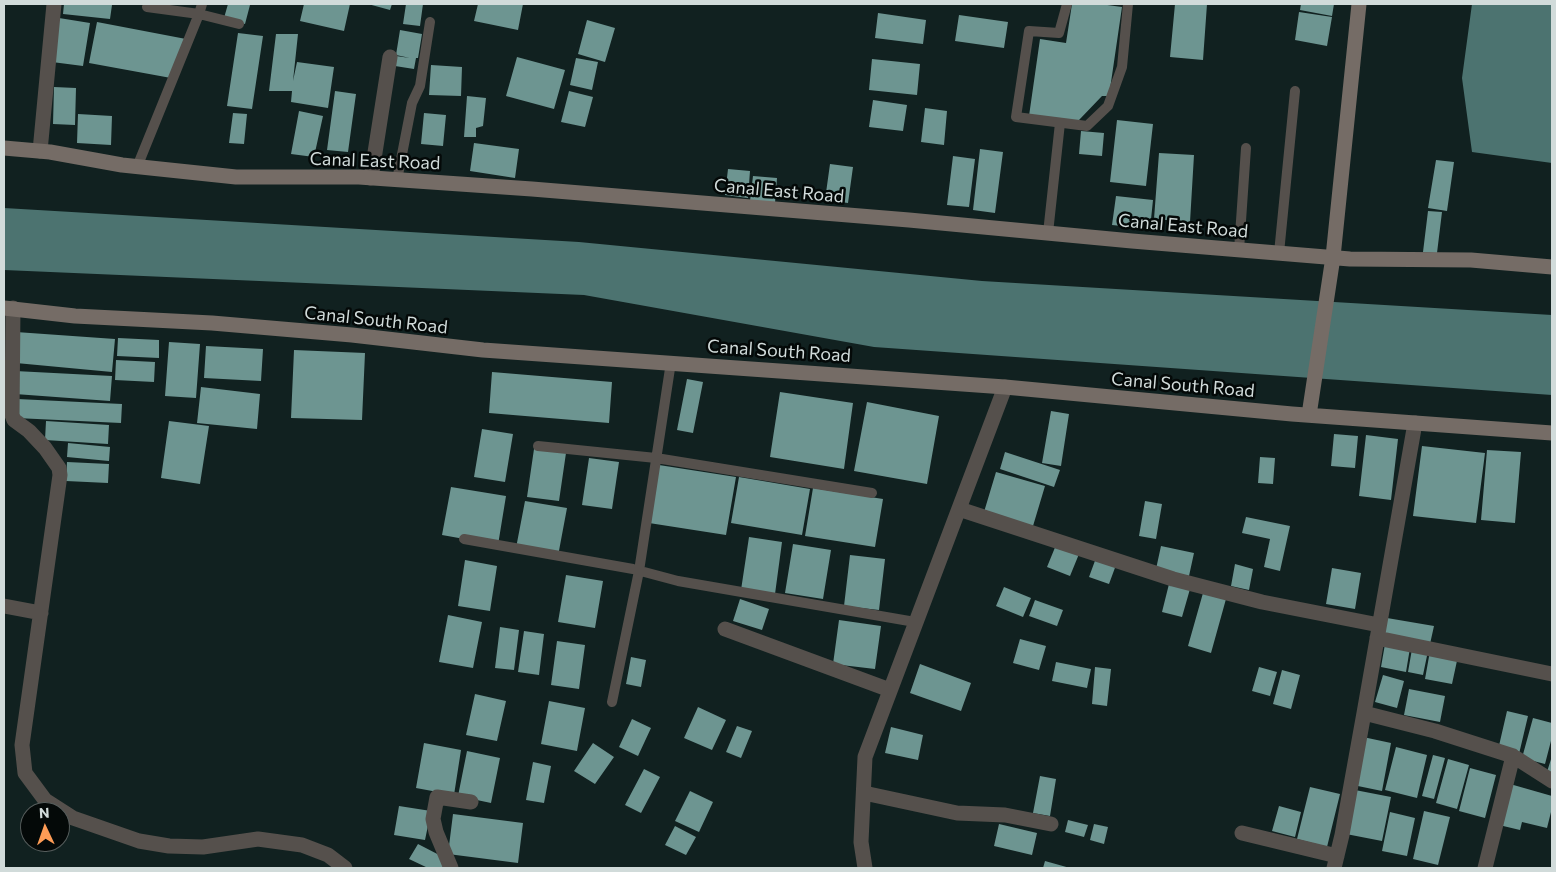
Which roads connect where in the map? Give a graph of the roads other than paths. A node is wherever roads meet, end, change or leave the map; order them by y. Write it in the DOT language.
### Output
graph roads {
  1 [pos="54,4"];
  2 [pos="1067,4"];
  3 [pos="1128,4"];
  4 [pos="1359,4"];
  5 [pos="147,7"];
  6 [pos="201,9"];
  7 [pos="430,22"];
  8 [pos="239,24"];
  9 [pos="390,57"];
  10 [pos="1295,92"];
  11 [pos="1060,123"];
  12 [pos="4,148"];
  13 [pos="1246,148"];
  14 [pos="40,152"];
  15 [pos="137,166"];
  16 [pos="371,178"];
  17 [pos="397,180"];
  18 [pos="1048,233"];
  19 [pos="1239,250"];
  20 [pos="1279,253"];
  21 [pos="1333,257"];
  22 [pos="1552,267"];
  23 [pos="8,308"];
  24 [pos="671,362"];
  25 [pos="1005,387"];
  26 [pos="1309,415"];
  27 [pos="1415,423"];
  28 [pos="1552,433"];
  29 [pos="538,446"];
  30 [pos="656,458"];
  31 [pos="872,493"];
  32 [pos="958,509"];
  33 [pos="464,539"];
  34 [pos="638,571"];
  35 [pos="4,606"];
  36 [pos="41,613"];
  37 [pos="915,622"];
  38 [pos="725,629"];
  39 [pos="1378,632"];
  40 [pos="1552,674"];
  41 [pos="890,690"];
  42 [pos="612,702"];
  43 [pos="1364,713"];
  44 [pos="1513,756"];
  45 [pos="1552,782"];
  46 [pos="864,793"];
  47 [pos="471,802"];
  48 [pos="1051,824"];
  49 [pos="1242,833"];
  50 [pos="1335,862"];
  51 [pos="345,868"];
  52 [pos="451,868"];
  53 [pos="865,868"];
  54 [pos="1485,868"];
  1 -- 14 [label="street"];
  2 -- 11 [label="lane"];
  3 -- 11 [label="lane"];
  4 -- 21 [label="street"];
  5 -- 6 [label="lane"];
  6 -- 8 [label="lane"];
  6 -- 15 [label="lane"];
  7 -- 17 [label="lane"];
  9 -- 16 [label="street"];
  10 -- 20 [label="lane"];
  11 -- 18 [label="lane"];
  12 -- 14 [label="street, Canal East Road"];
  13 -- 19 [label="lane"];
  14 -- 15 [label="street, Canal East Road"];
  15 -- 16 [label="street, Canal East Road"];
  16 -- 17 [label="street, Canal East Road"];
  17 -- 18 [label="street, Canal East Road"];
  18 -- 19 [label="street, Canal East Road"];
  19 -- 20 [label="street, Canal East Road"];
  20 -- 21 [label="street, Canal East Road"];
  21 -- 22 [label="street, Canal East Road"];
  21 -- 26 [label="street"];
  23 -- 24 [label="street, Canal South Road"];
  23 -- 36 [label="street"];
  24 -- 25 [label="street, Canal South Road"];
  24 -- 30 [label="lane"];
  25 -- 26 [label="street, Canal South Road"];
  25 -- 32 [label="street"];
  26 -- 27 [label="street, Canal South Road"];
  27 -- 28 [label="street, Canal South Road"];
  27 -- 39 [label="street"];
  29 -- 30 [label="lane"];
  30 -- 31 [label="lane"];
  30 -- 34 [label="lane"];
  32 -- 37 [label="street"];
  32 -- 39 [label="street"];
  33 -- 34 [label="lane"];
  34 -- 37 [label="lane"];
  34 -- 42 [label="lane"];
  35 -- 36 [label="street"];
  36 -- 51 [label="street"];
  37 -- 41 [label="street"];
  38 -- 41 [label="street"];
  39 -- 40 [label="street"];
  39 -- 43 [label="street"];
  41 -- 46 [label="street"];
  43 -- 44 [label="street"];
  43 -- 50 [label="street"];
  44 -- 45 [label="street"];
  44 -- 54 [label="street"];
  46 -- 48 [label="street"];
  46 -- 53 [label="street"];
  47 -- 52 [label="street"];
  49 -- 50 [label="street"];
}
